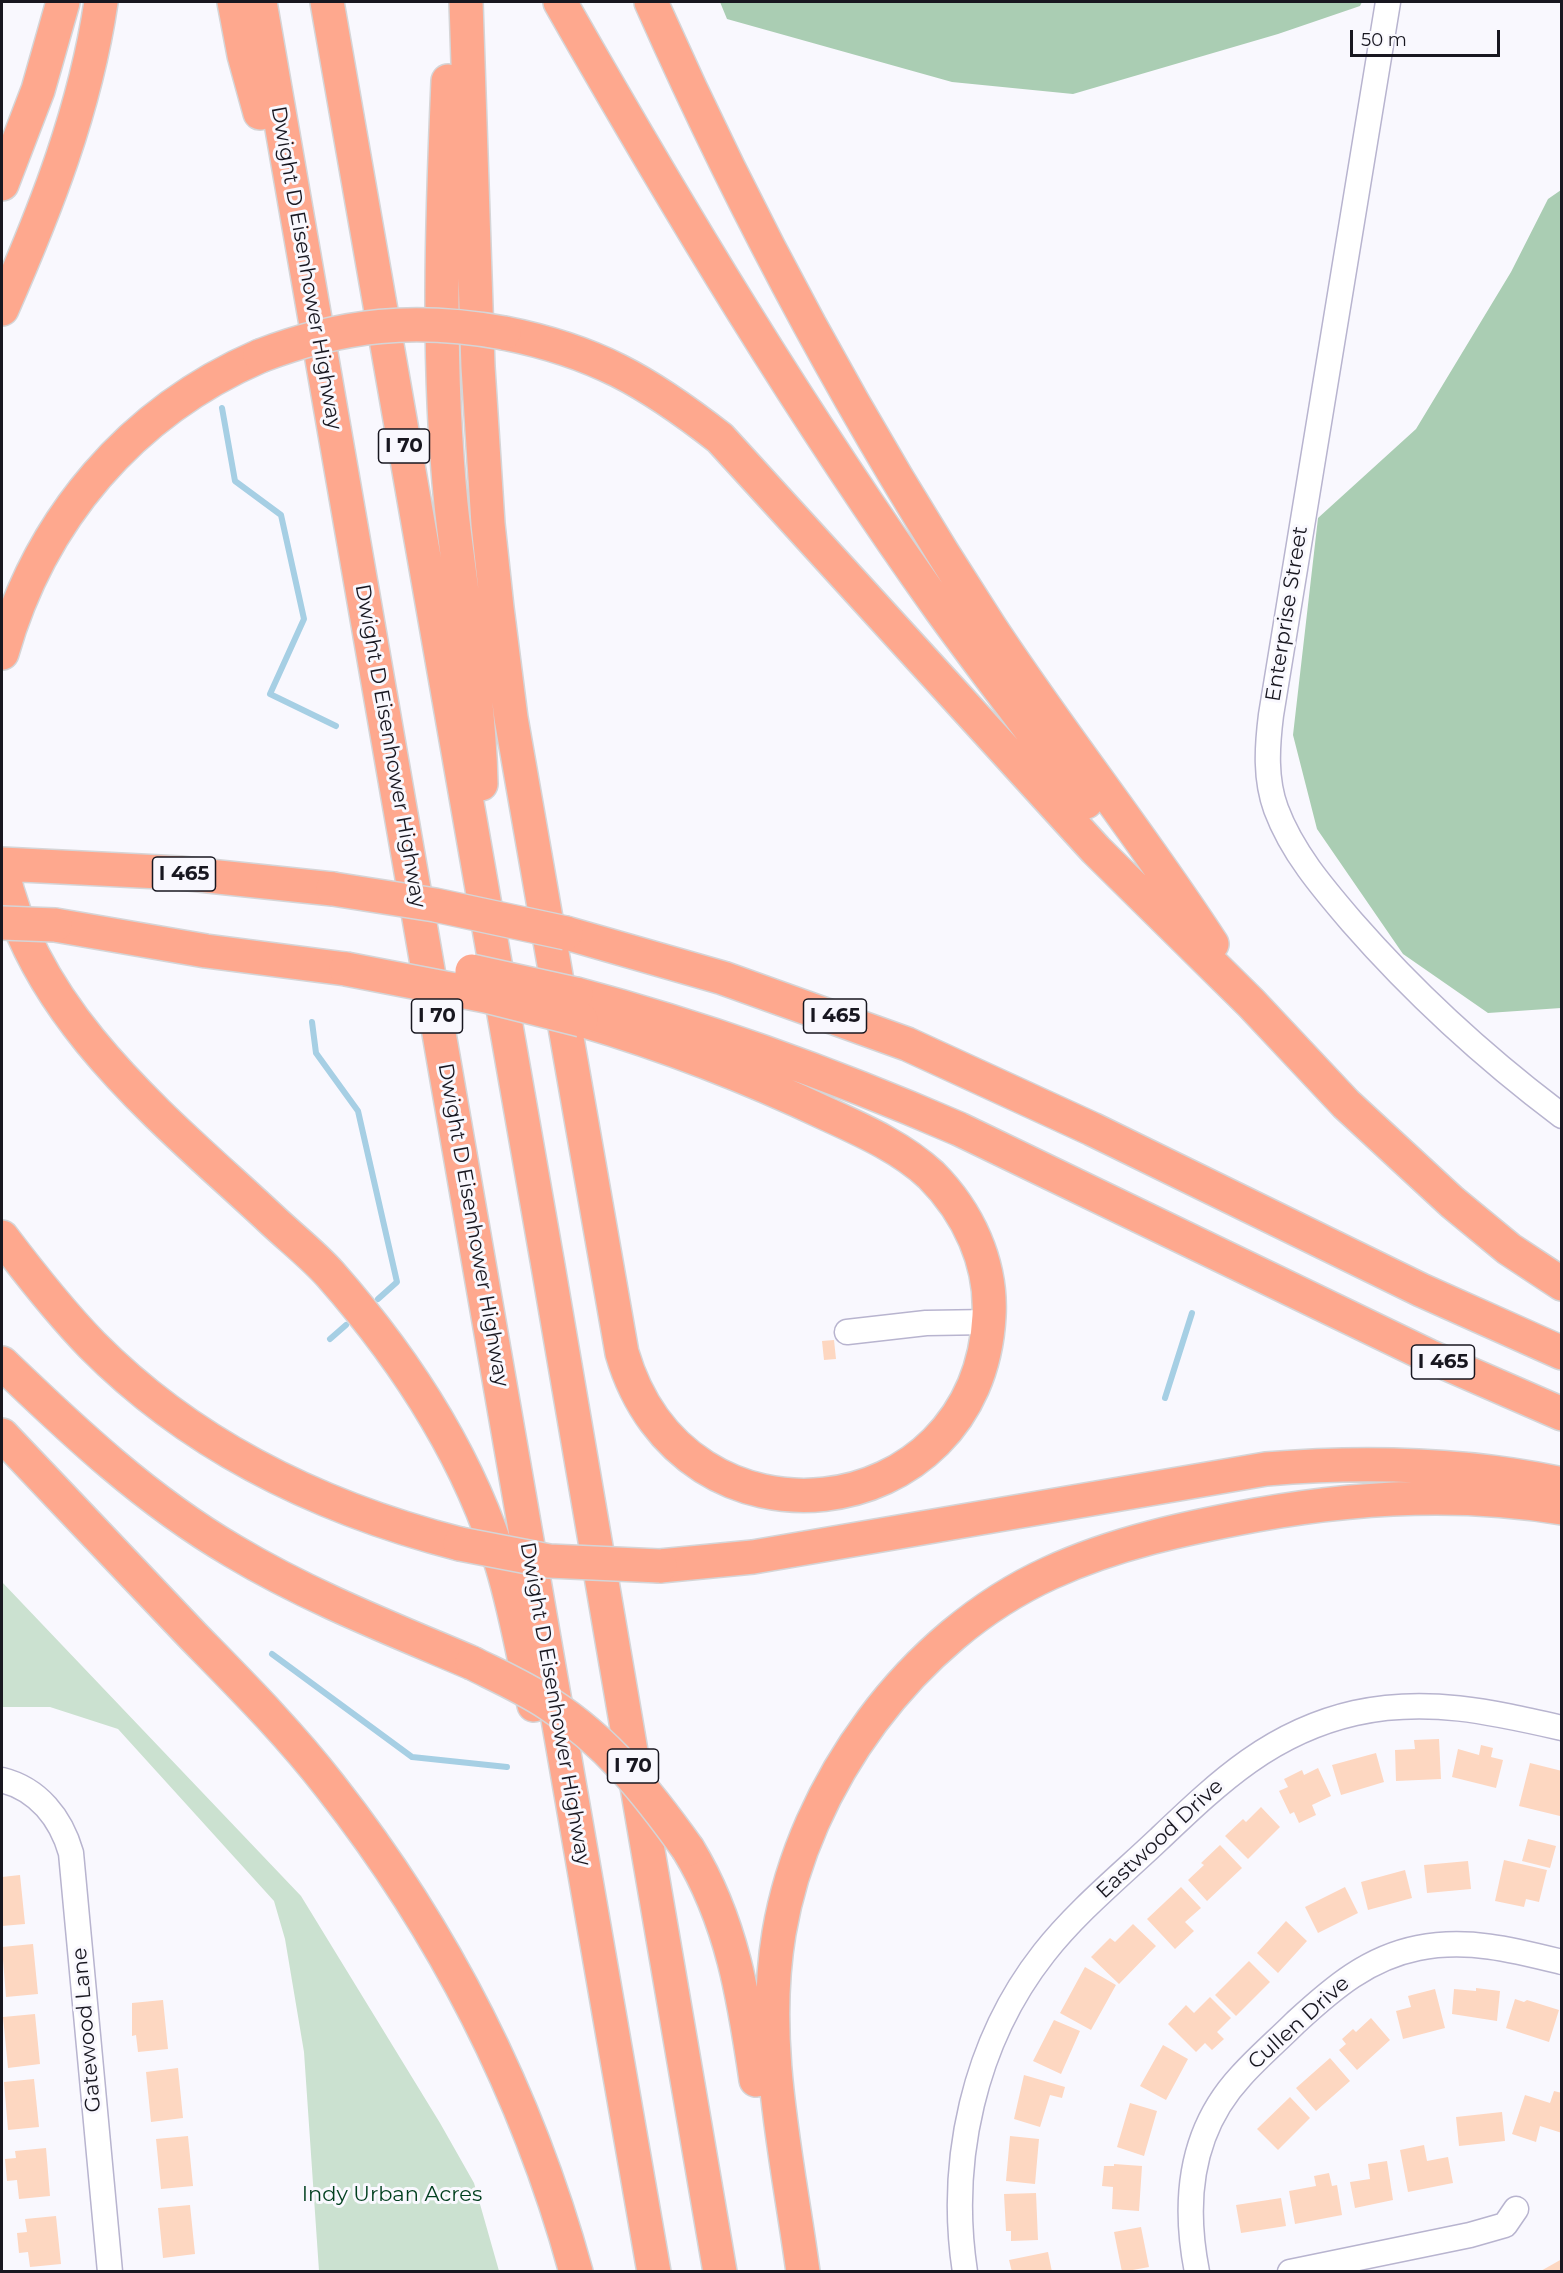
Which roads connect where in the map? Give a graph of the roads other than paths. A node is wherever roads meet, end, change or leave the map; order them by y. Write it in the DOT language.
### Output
graph roads {
  1 [pos="63,2"];
  2 [pos="101,2"];
  3 [pos="234,2"];
  4 [pos="260,2"];
  5 [pos="327,2"];
  6 [pos="451,2"];
  7 [pos="466,2"];
  8 [pos="560,2"];
  9 [pos="651,2"];
  10 [pos="1388,2"];
  11 [pos="2,184"];
  12 [pos="309,285"];
  13 [pos="2,309"];
  14 [pos="2,653"];
  15 [pos="2,864"];
  16 [pos="2,869"];
  17 [pos="483,890"];
  18 [pos="1160,910"];
  19 [pos="2,923"];
  20 [pos="1251,1003"];
  21 [pos="578,1007"];
  22 [pos="1562,1116"];
  23 [pos="2,1237"];
  24 [pos="1562,1284"];
  25 [pos="989,1322"];
  26 [pos="847,1332"];
  27 [pos="1562,1353"];
  28 [pos="2,1363"];
  29 [pos="1562,1414"];
  30 [pos="2,1435"];
  31 [pos="1562,1484"];
  32 [pos="1562,1508"];
  33 [pos="1562,1728"];
  34 [pos="2,1780"];
  35 [pos="1562,1962"];
  36 [pos="611,2031"];
  37 [pos="1516,2209"];
  38 [pos="110,2271"];
  39 [pos="576,2271"];
  40 [pos="654,2271"];
  41 [pos="720,2271"];
  42 [pos="785,2271"];
  43 [pos="803,2271"];
  44 [pos="965,2271"];
  45 [pos="1197,2271"];
  46 [pos="1290,2271"];
  1 -- 11 [label="highway"];
  2 -- 13 [label="highway"];
  3 -- 12 [label="highway"];
  4 -- 12 [label="highway, Dwight D Eisenhower Highway / I 70"];
  5 -- 17 [label="highway, I 70"];
  6 -- 17 [label="highway"];
  7 -- 25 [label="highway"];
  8 -- 18 [label="highway"];
  9 -- 20 [label="highway"];
  10 -- 22 [label="street, Enterprise Street"];
  12 -- 36 [label="highway, Dwight D Eisenhower Highway / I 70"];
  14 -- 18 [label="highway, bridge"];
  15 -- 27 [label="highway, I 465, bridge"];
  16 -- 36 [label="highway"];
  17 -- 41 [label="highway, I 70"];
  18 -- 20 [label="highway"];
  19 -- 21 [label="highway, I 465, bridge"];
  20 -- 24 [label="highway"];
  21 -- 25 [label="highway"];
  21 -- 29 [label="highway, I 465"];
  23 -- 31 [label="highway, bridge"];
  25 -- 26 [label="street"];
  28 -- 42 [label="highway, bridge"];
  30 -- 39 [label="highway"];
  32 -- 43 [label="highway"];
  33 -- 44 [label="street, Eastwood Drive"];
  34 -- 38 [label="street, Gatewood Lane"];
  35 -- 45 [label="street, Cullen Drive"];
  36 -- 40 [label="highway, Dwight D Eisenhower Highway / I 70"];
  37 -- 46 [label="street"];
}
